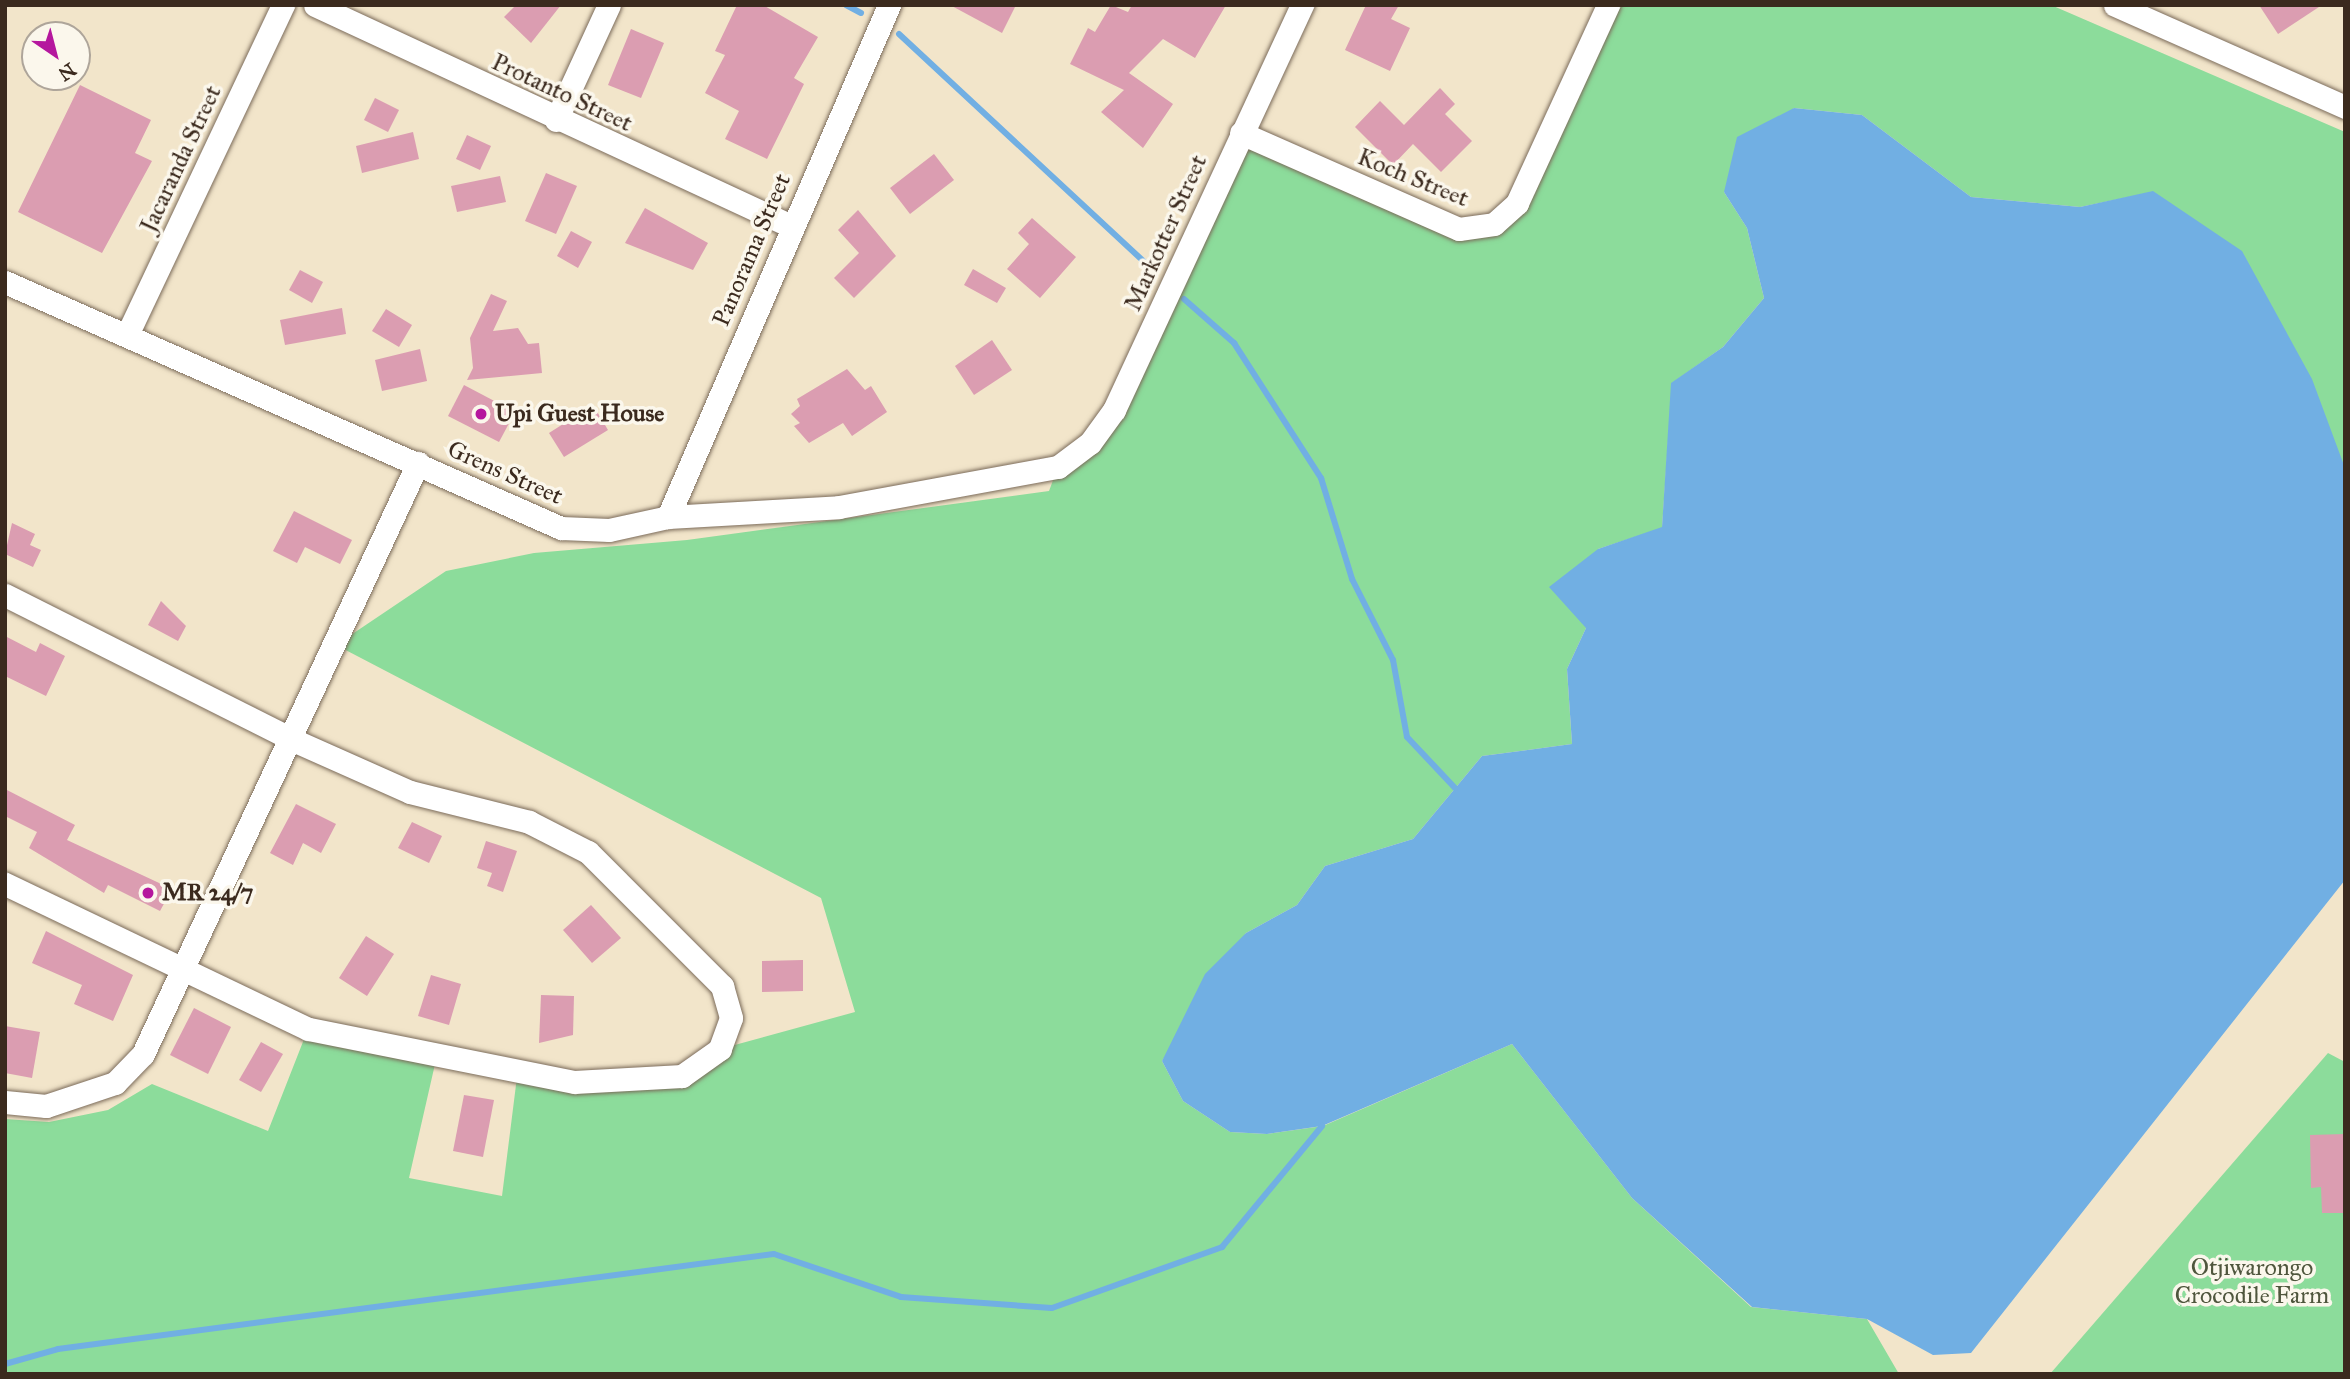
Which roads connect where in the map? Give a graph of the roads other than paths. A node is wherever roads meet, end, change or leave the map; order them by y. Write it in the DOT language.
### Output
graph roads {
  1 [pos="283,5"];
  2 [pos="315,5"];
  3 [pos="609,5"];
  4 [pos="889,5"];
  5 [pos="1302,5"];
  6 [pos="1608,5"];
  7 [pos="2115,5"];
  8 [pos="2345,107"];
  9 [pos="556,120"];
  10 [pos="1241,133"];
  11 [pos="789,225"];
  12 [pos="5,282"];
  13 [pos="127,335"];
  14 [pos="418,463"];
  15 [pos="1058,467"];
  16 [pos="668,517"];
  17 [pos="5,595"];
  18 [pos="293,740"];
  19 [pos="5,884"];
  20 [pos="184,969"];
  21 [pos="5,1102"];
  1 -- 13 [label="street, Jacaranda Street"];
  2 -- 9 [label="street, Protanto Street"];
  3 -- 9 [label="street"];
  4 -- 11 [label="street, Panorama Street"];
  5 -- 10 [label="street, Markotter Street"];
  6 -- 10 [label="street, Koch Street"];
  7 -- 8 [label="street"];
  9 -- 11 [label="street, Protanto Street"];
  10 -- 15 [label="street, Markotter Street"];
  11 -- 16 [label="street, Panorama Street"];
  12 -- 13 [label="street, Grens Street"];
  13 -- 14 [label="street, Grens Street"];
  14 -- 16 [label="street, Grens Street"];
  14 -- 18 [label="street"];
  15 -- 16 [label="street, Grens Street"];
  17 -- 18 [label="street"];
  18 -- 20 [label="street"];
  18 -- 20 [label="street"];
  19 -- 20 [label="street"];
  20 -- 21 [label="street"];
}
